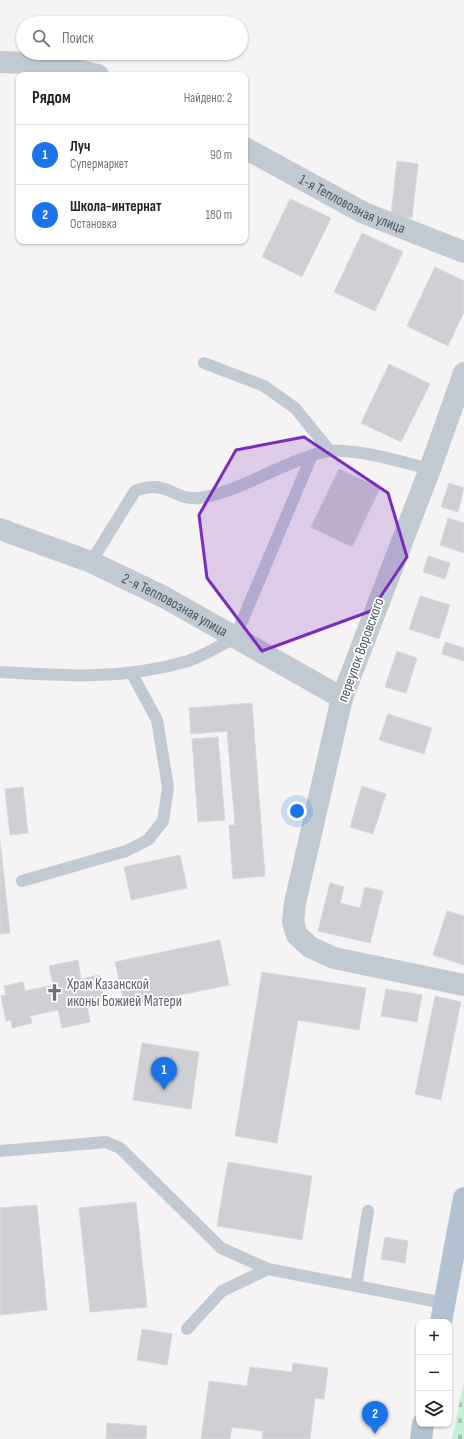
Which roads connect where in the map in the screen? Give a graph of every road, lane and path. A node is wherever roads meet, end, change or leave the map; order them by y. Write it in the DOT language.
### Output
graph roads {
  1 [pos="0,62"];
  2 [pos="84,72"];
  3 [pos="248,150"];
  4 [pos="464,252"];
  5 [pos="204,363"];
  6 [pos="464,373"];
  7 [pos="330,450"];
  8 [pos="312,455"];
  9 [pos="430,469"];
  10 [pos="0,529"];
  11 [pos="91,562"];
  12 [pos="235,638"];
  13 [pos="0,672"];
  14 [pos="132,674"];
  15 [pos="342,698"];
  16 [pos="22,880"];
  17 [pos="464,985"];
  18 [pos="0,1152"];
  19 [pos="464,1198"];
  20 [pos="368,1211"];
  21 [pos="268,1269"];
  22 [pos="356,1286"];
  23 [pos="442,1313"];
  24 [pos="187,1329"];
  25 [pos="423,1427"];
  26 [pos="421,1439"];
  1 -- 2 [label="street"];
  3 -- 4 [label="street, 1-я Тепловозная улица"];
  5 -- 7 [label="lane"];
  6 -- 9 [label="street, переулок Воровского"];
  7 -- 8 [label="lane"];
  7 -- 9 [label="lane"];
  8 -- 11 [label="lane"];
  8 -- 12 [label="lane"];
  9 -- 15 [label="street, переулок Воровского"];
  10 -- 11 [label="street, 2-я Тепловозная улица"];
  11 -- 12 [label="street, 2-я Тепловозная улица"];
  12 -- 14 [label="lane"];
  12 -- 15 [label="street, 2-я Тепловозная улица"];
  13 -- 14 [label="lane"];
  14 -- 16 [label="lane"];
  15 -- 17 [label="street, переулок Воровского"];
  18 -- 21 [label="lane"];
  19 -- 23 [label="main road"];
  20 -- 22 [label="lane"];
  21 -- 22 [label="lane"];
  21 -- 24 [label="lane"];
  22 -- 23 [label="lane"];
  25 -- 26 [label="main road"];
}
